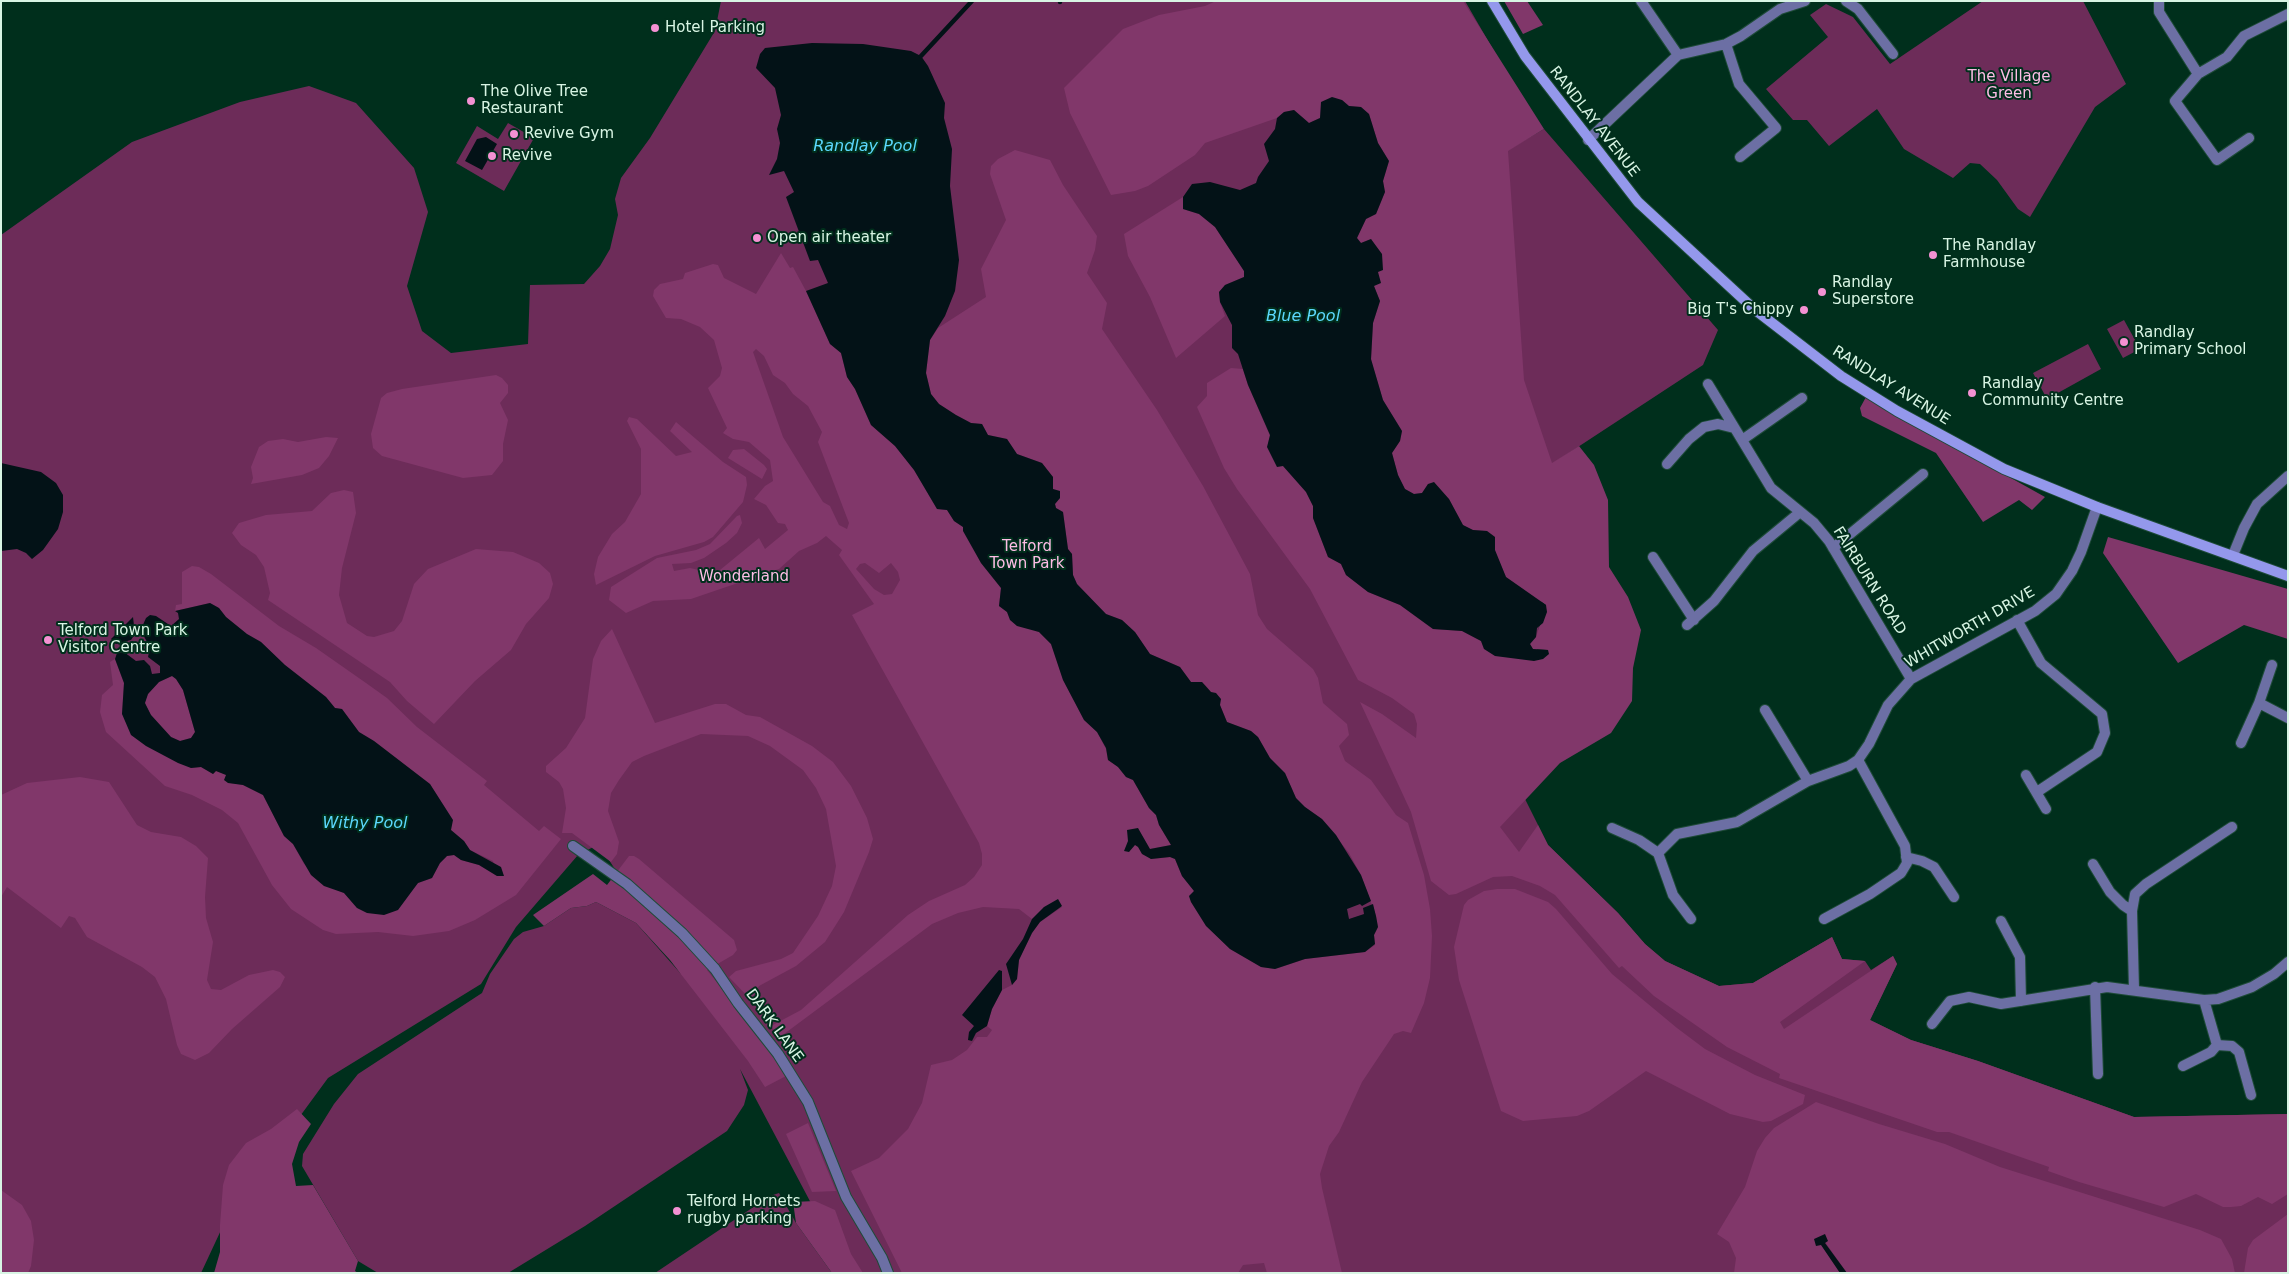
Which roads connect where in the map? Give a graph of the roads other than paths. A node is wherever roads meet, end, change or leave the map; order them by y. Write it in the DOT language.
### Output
graph roads {
  1 [pos="1492,1"];
  2 [pos="1640,1"];
  3 [pos="1805,1"];
  4 [pos="1846,1"];
  5 [pos="2159,1"];
  6 [pos="1777,5"];
  7 [pos="2287,17"];
  8 [pos="1726,44"];
  9 [pos="1893,54"];
  10 [pos="1678,56"];
  11 [pos="2198,74"];
  12 [pos="2249,138"];
  13 [pos="1588,140"];
  14 [pos="1740,157"];
  15 [pos="1708,384"];
  16 [pos="1802,398"];
  17 [pos="1734,428"];
  18 [pos="1742,440"];
  19 [pos="1667,464"];
  20 [pos="1923,474"];
  21 [pos="2288,476"];
  22 [pos="2097,507"];
  23 [pos="1799,512"];
  24 [pos="1833,548"];
  25 [pos="2233,555"];
  26 [pos="1653,557"];
  27 [pos="2288,576"];
  28 [pos="2018,620"];
  29 [pos="2272,665"];
  30 [pos="1911,679"];
  31 [pos="2259,703"];
  32 [pos="1765,710"];
  33 [pos="2288,718"];
  34 [pos="2241,744"];
  35 [pos="1858,760"];
  36 [pos="2026,775"];
  37 [pos="1808,781"];
  38 [pos="2037,792"];
  39 [pos="2046,808"];
  40 [pos="2232,827"];
  41 [pos="1612,828"];
  42 [pos="573,846"];
  43 [pos="1658,853"];
  44 [pos="1906,857"];
  45 [pos="2093,864"];
  46 [pos="1954,897"];
  47 [pos="2132,911"];
  48 [pos="1690,919"];
  49 [pos="1824,919"];
  50 [pos="2001,921"];
  51 [pos="2288,962"];
  52 [pos="2094,987"];
  53 [pos="2134,989"];
  54 [pos="2204,1000"];
  55 [pos="2021,1001"];
  56 [pos="1932,1024"];
  57 [pos="2217,1045"];
  58 [pos="2183,1066"];
  59 [pos="2098,1074"];
  60 [pos="2251,1095"];
  61 [pos="888,1273"];
  1 -- 13 [label="street, RANDLAY AVENUE"];
  2 -- 10 [label="street"];
  3 -- 6 [label="street"];
  4 -- 9 [label="street"];
  5 -- 11 [label="street"];
  6 -- 8 [label="street"];
  7 -- 11 [label="street"];
  8 -- 10 [label="street"];
  8 -- 14 [label="street"];
  10 -- 13 [label="street"];
  11 -- 12 [label="street"];
  13 -- 22 [label="street, RANDLAY AVENUE"];
  15 -- 17 [label="street, FAIRBURN ROAD"];
  16 -- 18 [label="street"];
  17 -- 18 [label="street, FAIRBURN ROAD"];
  17 -- 19 [label="street"];
  18 -- 23 [label="street, FAIRBURN ROAD"];
  20 -- 24 [label="street"];
  21 -- 25 [label="street"];
  22 -- 25 [label="street, RANDLAY AVENUE"];
  22 -- 28 [label="street, WHITWORTH DRIVE"];
  23 -- 24 [label="street, FAIRBURN ROAD"];
  23 -- 26 [label="street"];
  24 -- 30 [label="street, FAIRBURN ROAD"];
  25 -- 27 [label="street, RANDLAY AVENUE"];
  28 -- 30 [label="street, WHITWORTH DRIVE"];
  28 -- 38 [label="street"];
  29 -- 31 [label="street"];
  30 -- 35 [label="street, WHITWORTH DRIVE"];
  31 -- 33 [label="street"];
  31 -- 34 [label="street"];
  32 -- 37 [label="street"];
  35 -- 37 [label="street"];
  35 -- 44 [label="street"];
  36 -- 38 [label="street"];
  37 -- 43 [label="street"];
  38 -- 39 [label="street"];
  40 -- 47 [label="street"];
  41 -- 43 [label="street"];
  42 -- 61 [label="street, DARK LANE"];
  43 -- 48 [label="street"];
  44 -- 46 [label="street"];
  44 -- 49 [label="street"];
  45 -- 47 [label="street"];
  47 -- 53 [label="street"];
  50 -- 55 [label="street"];
  51 -- 54 [label="street"];
  52 -- 53 [label="street"];
  52 -- 55 [label="street"];
  52 -- 59 [label="street"];
  53 -- 54 [label="street"];
  54 -- 57 [label="street"];
  55 -- 56 [label="street"];
  57 -- 58 [label="street"];
  57 -- 60 [label="street"];
}
